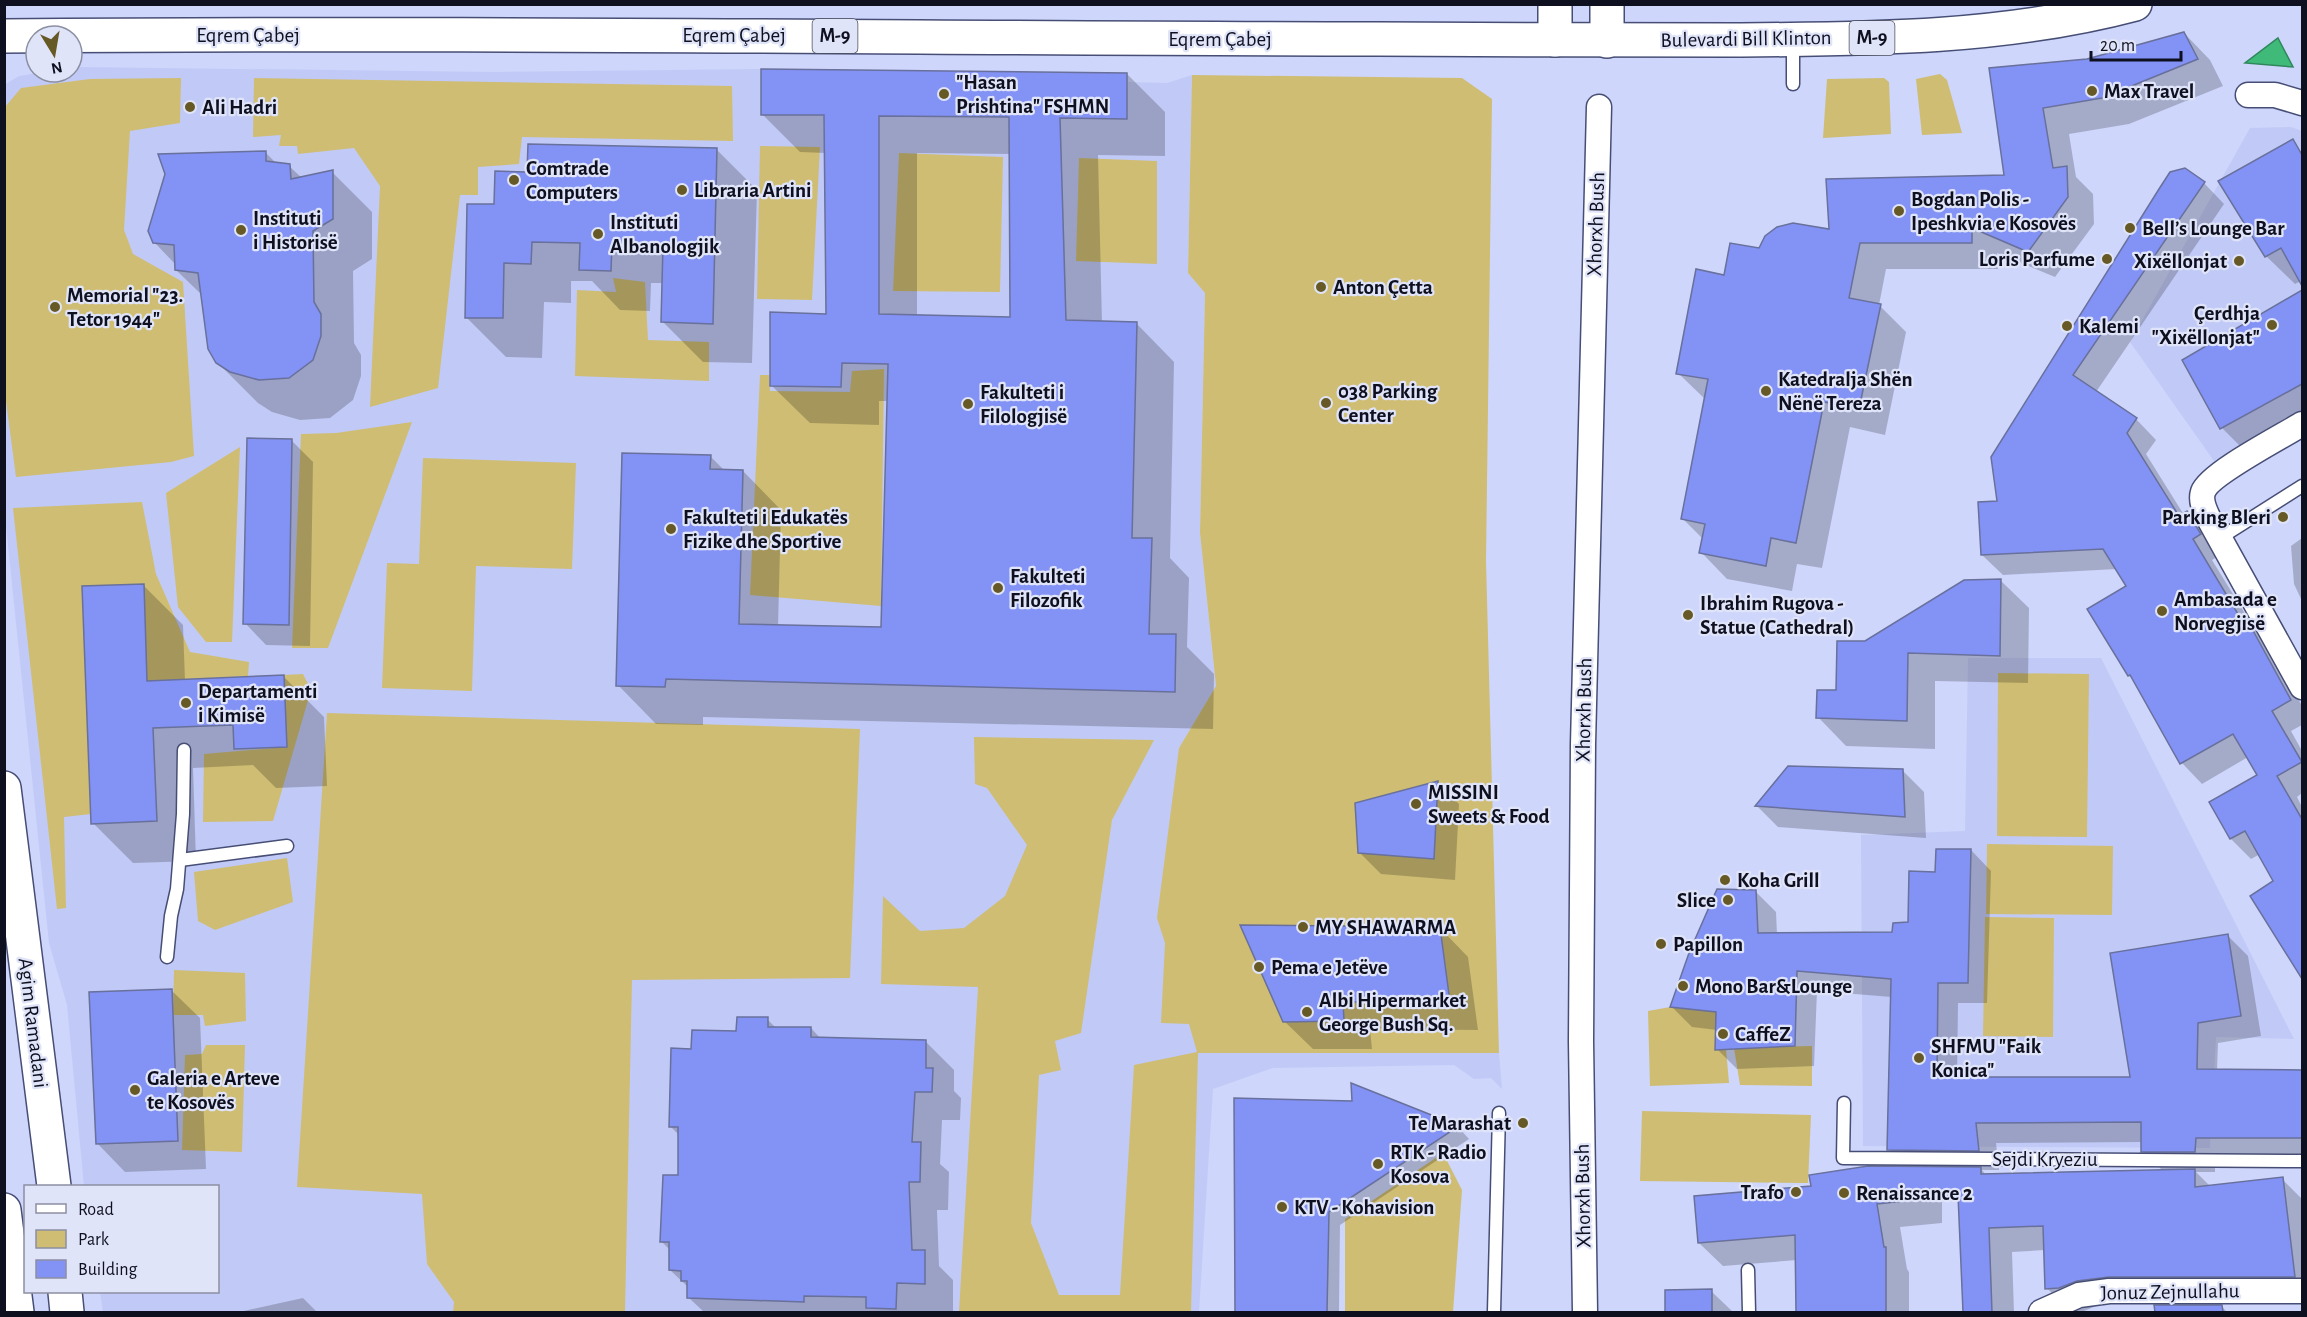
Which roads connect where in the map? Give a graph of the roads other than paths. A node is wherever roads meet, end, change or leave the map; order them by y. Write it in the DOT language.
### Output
graph roads {
  1 [pos="1555,4"];
  2 [pos="1607,4"];
  3 [pos="2135,4"];
  4 [pos="4,36"];
  5 [pos="24,36"];
  6 [pos="84,36"];
  7 [pos="1793,39"];
  8 [pos="1555,40"];
  9 [pos="1607,41"];
  10 [pos="24,44"];
  11 [pos="4,50"];
  12 [pos="1793,84"];
  13 [pos="2248,95"];
  14 [pos="2302,103"];
  15 [pos="1599,107"];
  16 [pos="2302,424"];
  17 [pos="2302,486"];
  18 [pos="2220,538"];
  19 [pos="2302,687"];
  20 [pos="184,750"];
  21 [pos="4,788"];
  22 [pos="287,846"];
  23 [pos="180,860"];
  24 [pos="167,957"];
  25 [pos="1844,1103"];
  26 [pos="1499,1113"];
  27 [pos="2302,1161"];
  28 [pos="54,1185"];
  29 [pos="4,1210"];
  30 [pos="1748,1270"];
  31 [pos="2302,1291"];
  32 [pos="65,1293"];
  33 [pos="17,1312"];
  34 [pos="67,1312"];
  35 [pos="1494,1312"];
  36 [pos="1585,1312"];
  37 [pos="1749,1312"];
  38 [pos="2041,1312"];
  1 -- 8 [label="main road"];
  2 -- 9 [label="main road"];
  3 -- 7 [label="main road, Bulevardi Bill Klinton / M-9"];
  4 -- 5 [label="main road, Eqrem Çabej / M-9"];
  6 -- 8 [label="main road, Eqrem Çabej / M-9"];
  7 -- 9 [label="main road, Bulevardi Bill Klinton / M-9"];
  7 -- 12 [label="lane"];
  8 -- 9 [label="main road, Eqrem Çabej / M-9"];
  10 -- 11 [label="main road"];
  13 -- 14 [label="street"];
  15 -- 36 [label="street, Xhorxh Bush"];
  16 -- 18 [label="street"];
  17 -- 18 [label="lane"];
  18 -- 19 [label="street"];
  20 -- 23 [label="lane"];
  21 -- 28 [label="main road, Agim Ramadani"];
  22 -- 23 [label="lane"];
  23 -- 24 [label="lane"];
  25 -- 27 [label="lane, Sejdi Kryeziu"];
  26 -- 35 [label="lane"];
  29 -- 33 [label="main road"];
  30 -- 37 [label="lane"];
  31 -- 38 [label="street, Jonuz Zejnullahu"];
  32 -- 34 [label="main road"];
}
